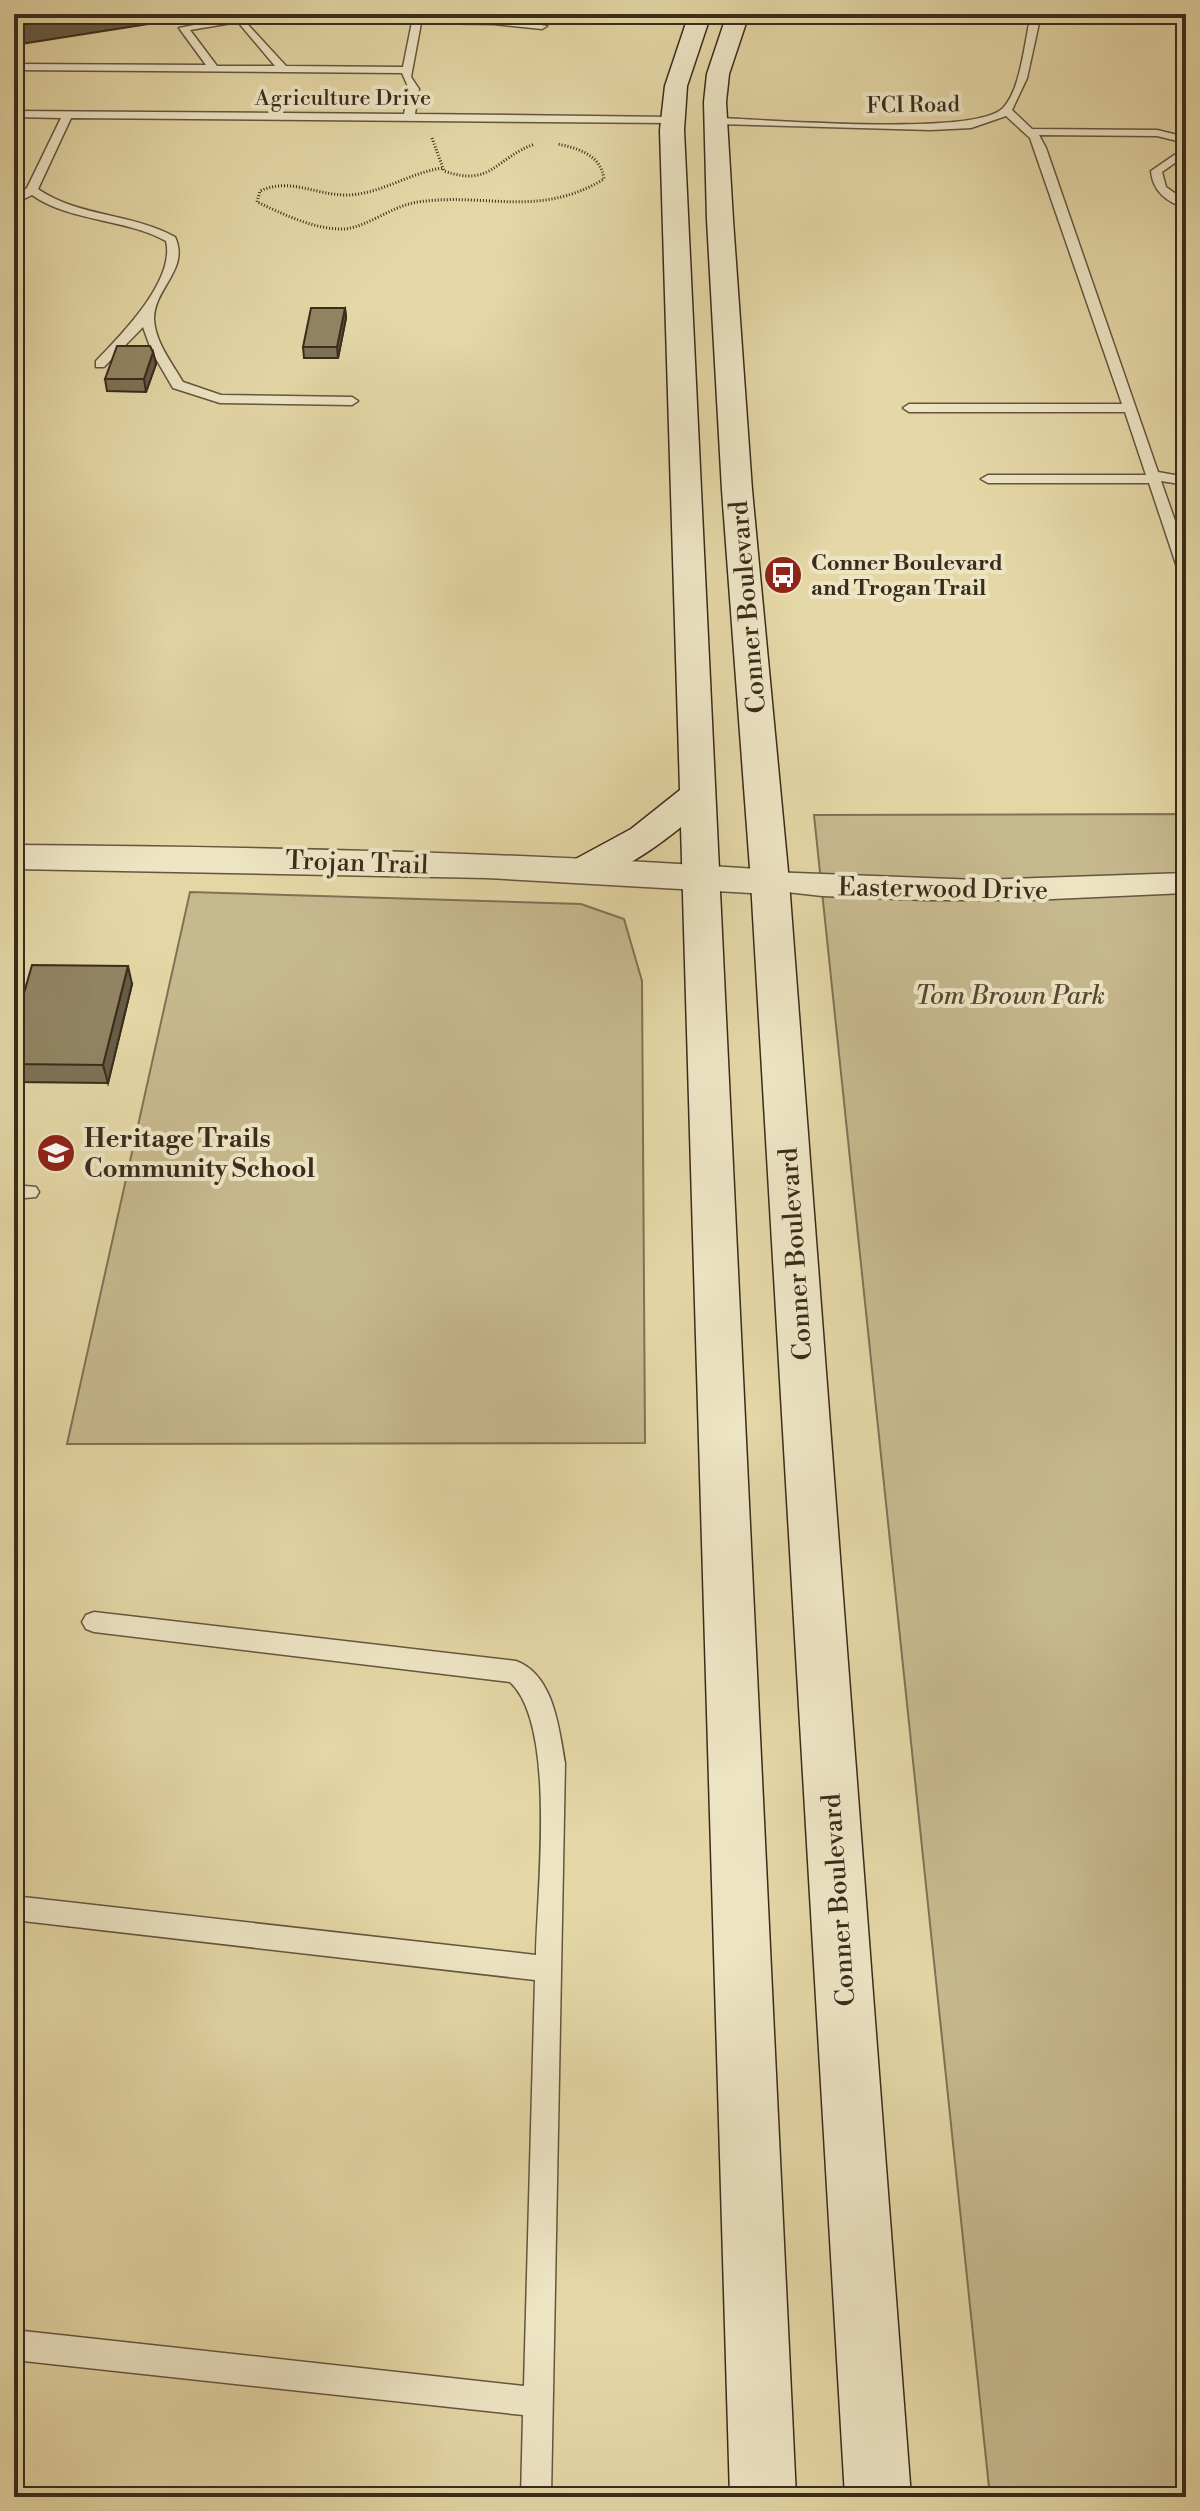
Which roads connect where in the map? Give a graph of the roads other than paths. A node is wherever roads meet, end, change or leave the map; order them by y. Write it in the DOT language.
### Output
graph roads {
  1 [pos="375,14"];
  2 [pos="700,14"];
  3 [pos="738,14"];
  4 [pos="1036,14"];
  5 [pos="418,17"];
  6 [pos="542,26"];
  7 [pos="14,67"];
  8 [pos="214,69"];
  9 [pos="284,70"];
  10 [pos="407,70"];
  11 [pos="1007,111"];
  12 [pos="14,114"];
  13 [pos="67,115"];
  14 [pos="409,117"];
  15 [pos="672,120"];
  16 [pos="716,121"];
  17 [pos="1030,132"];
  18 [pos="1186,140"];
  19 [pos="1186,150"];
  20 [pos="32,190"];
  21 [pos="14,201"];
  22 [pos="1186,205"];
  23 [pos="148,314"];
  24 [pos="100,364"];
  25 [pos="352,401"];
  26 [pos="909,408"];
  27 [pos="1130,408"];
  28 [pos="1153,477"];
  29 [pos="988,479"];
  30 [pos="1186,481"];
  31 [pos="1186,573"];
  32 [pos="697,793"];
  33 [pos="14,857"];
  34 [pos="583,870"];
  35 [pos="700,876"];
  36 [pos="770,882"];
  37 [pos="1186,883"];
  38 [pos="94,1622"];
  39 [pos="14,1908"];
  40 [pos="548,1969"];
  41 [pos="14,2345"];
  42 [pos="537,2402"];
  43 [pos="536,2497"];
  44 [pos="763,2497"];
  45 [pos="878,2497"];
  1 -- 5 [label="lane"];
  2 -- 15 [label="main road, Conner Boulevard"];
  3 -- 16 [label="main road, Conner Boulevard"];
  4 -- 11 [label="lane"];
  5 -- 6 [label="lane"];
  5 -- 10 [label="lane"];
  7 -- 8 [label="lane"];
  8 -- 9 [label="lane"];
  8 -- 9 [label="lane"];
  9 -- 10 [label="lane"];
  10 -- 14 [label="lane"];
  11 -- 16 [label="lane, FCI Road"];
  11 -- 17 [label="lane"];
  12 -- 13 [label="lane, Agriculture Drive"];
  13 -- 14 [label="lane, Agriculture Drive"];
  13 -- 20 [label="lane"];
  14 -- 15 [label="lane, Agriculture Drive"];
  15 -- 16 [label="main road"];
  15 -- 32 [label="main road, Conner Boulevard"];
  16 -- 36 [label="main road, Conner Boulevard"];
  17 -- 18 [label="lane"];
  17 -- 27 [label="lane"];
  19 -- 22 [label="lane"];
  20 -- 21 [label="lane"];
  20 -- 23 [label="lane"];
  23 -- 24 [label="lane"];
  23 -- 25 [label="lane"];
  26 -- 27 [label="lane"];
  27 -- 28 [label="lane"];
  28 -- 29 [label="lane"];
  28 -- 30 [label="lane"];
  28 -- 31 [label="lane"];
  32 -- 34 [label="main road"];
  32 -- 35 [label="main road, Conner Boulevard"];
  33 -- 34 [label="main road, Trojan Trail"];
  34 -- 35 [label="main road, Trojan Trail"];
  35 -- 36 [label="main road, Easterwood Drive"];
  35 -- 44 [label="main road, Conner Boulevard"];
  36 -- 37 [label="street, Easterwood Drive"];
  36 -- 45 [label="main road, Conner Boulevard"];
  38 -- 40 [label="lane"];
  39 -- 40 [label="lane"];
  40 -- 42 [label="lane"];
  41 -- 42 [label="lane"];
  42 -- 43 [label="lane"];
}
